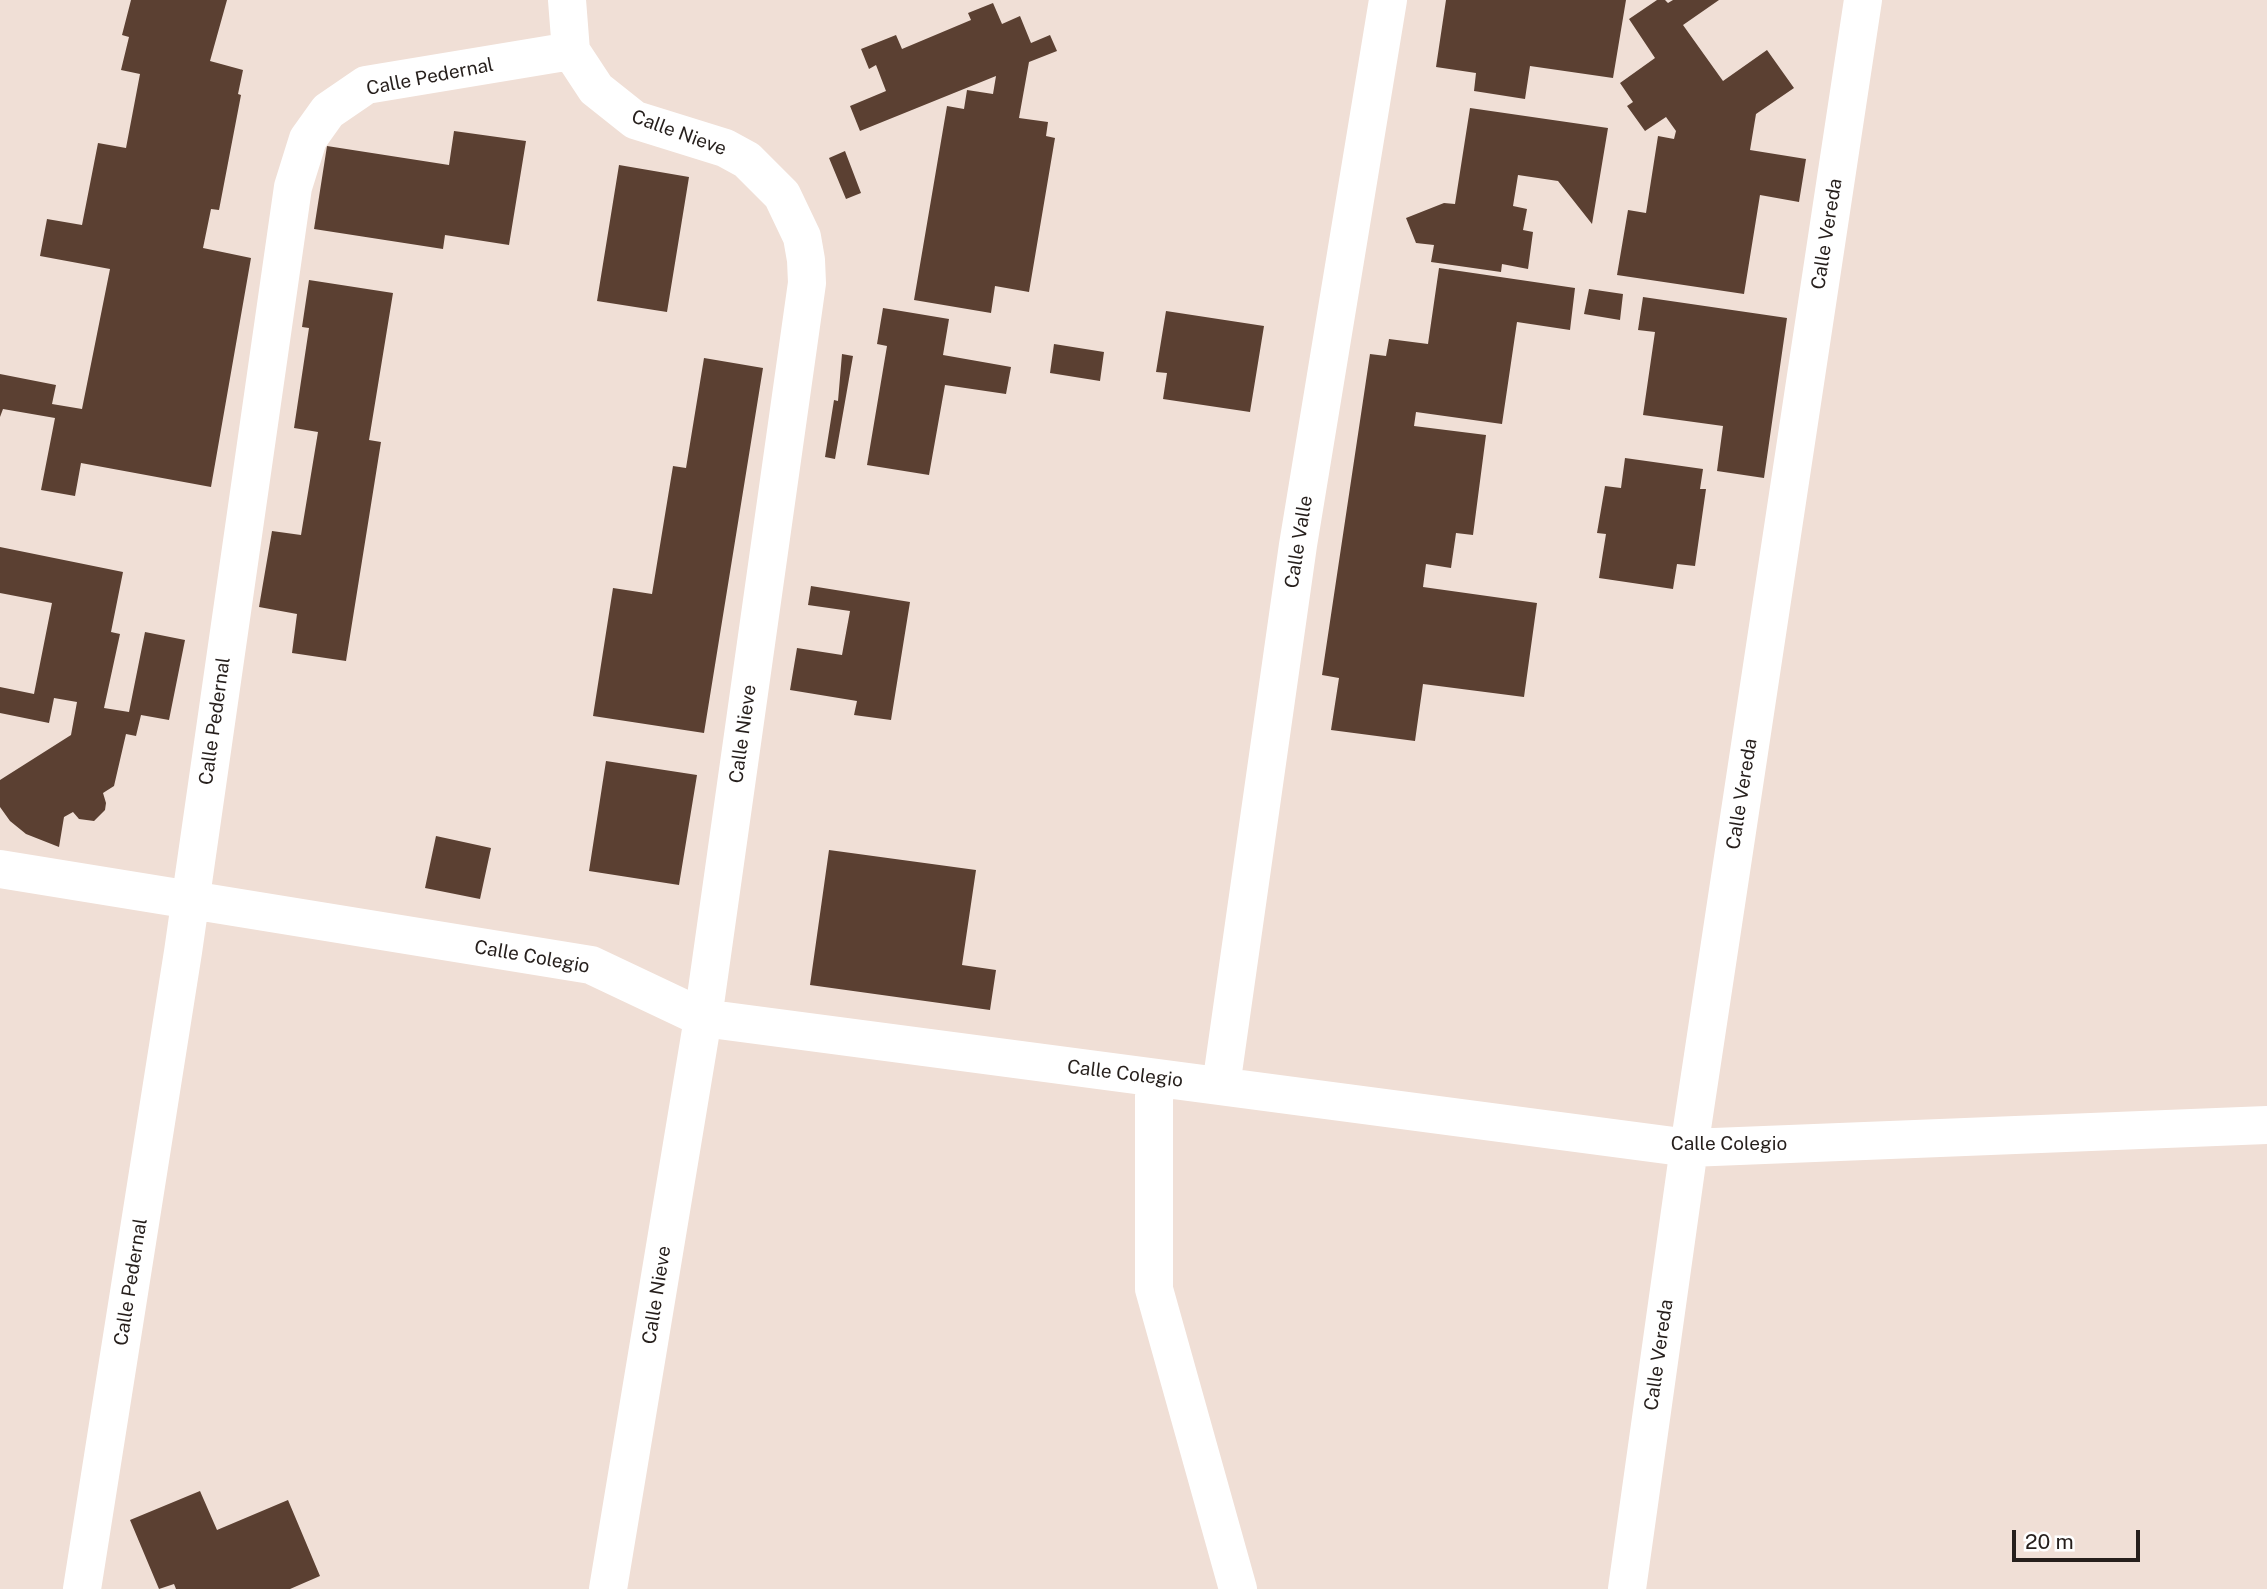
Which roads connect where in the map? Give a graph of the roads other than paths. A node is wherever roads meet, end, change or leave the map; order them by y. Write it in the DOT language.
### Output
graph roads {
  1 [pos="567,0"];
  2 [pos="1388,0"];
  3 [pos="1863,0"];
  4 [pos="570,51"];
  5 [pos="0,870"];
  6 [pos="188,902"];
  7 [pos="703,1018"];
  8 [pos="1154,1078"];
  9 [pos="1221,1086"];
  10 [pos="2267,1125"];
  11 [pos="1689,1148"];
  12 [pos="82,1589"];
  13 [pos="608,1589"];
  14 [pos="1238,1589"];
  15 [pos="1627,1589"];
  1 -- 4 [label="street"];
  2 -- 9 [label="street, Calle Valle"];
  3 -- 11 [label="street, Calle Vereda"];
  4 -- 6 [label="street, Calle Pedernal"];
  4 -- 7 [label="street, Calle Nieve"];
  5 -- 6 [label="street, Calle Colegio"];
  6 -- 7 [label="street, Calle Colegio"];
  6 -- 12 [label="street, Calle Pedernal"];
  7 -- 8 [label="street, Calle Colegio"];
  7 -- 13 [label="street, Calle Nieve"];
  8 -- 9 [label="street, Calle Colegio"];
  8 -- 14 [label="street"];
  9 -- 11 [label="street, Calle Colegio"];
  10 -- 11 [label="street, Calle Colegio"];
  11 -- 15 [label="street, Calle Vereda"];
}
